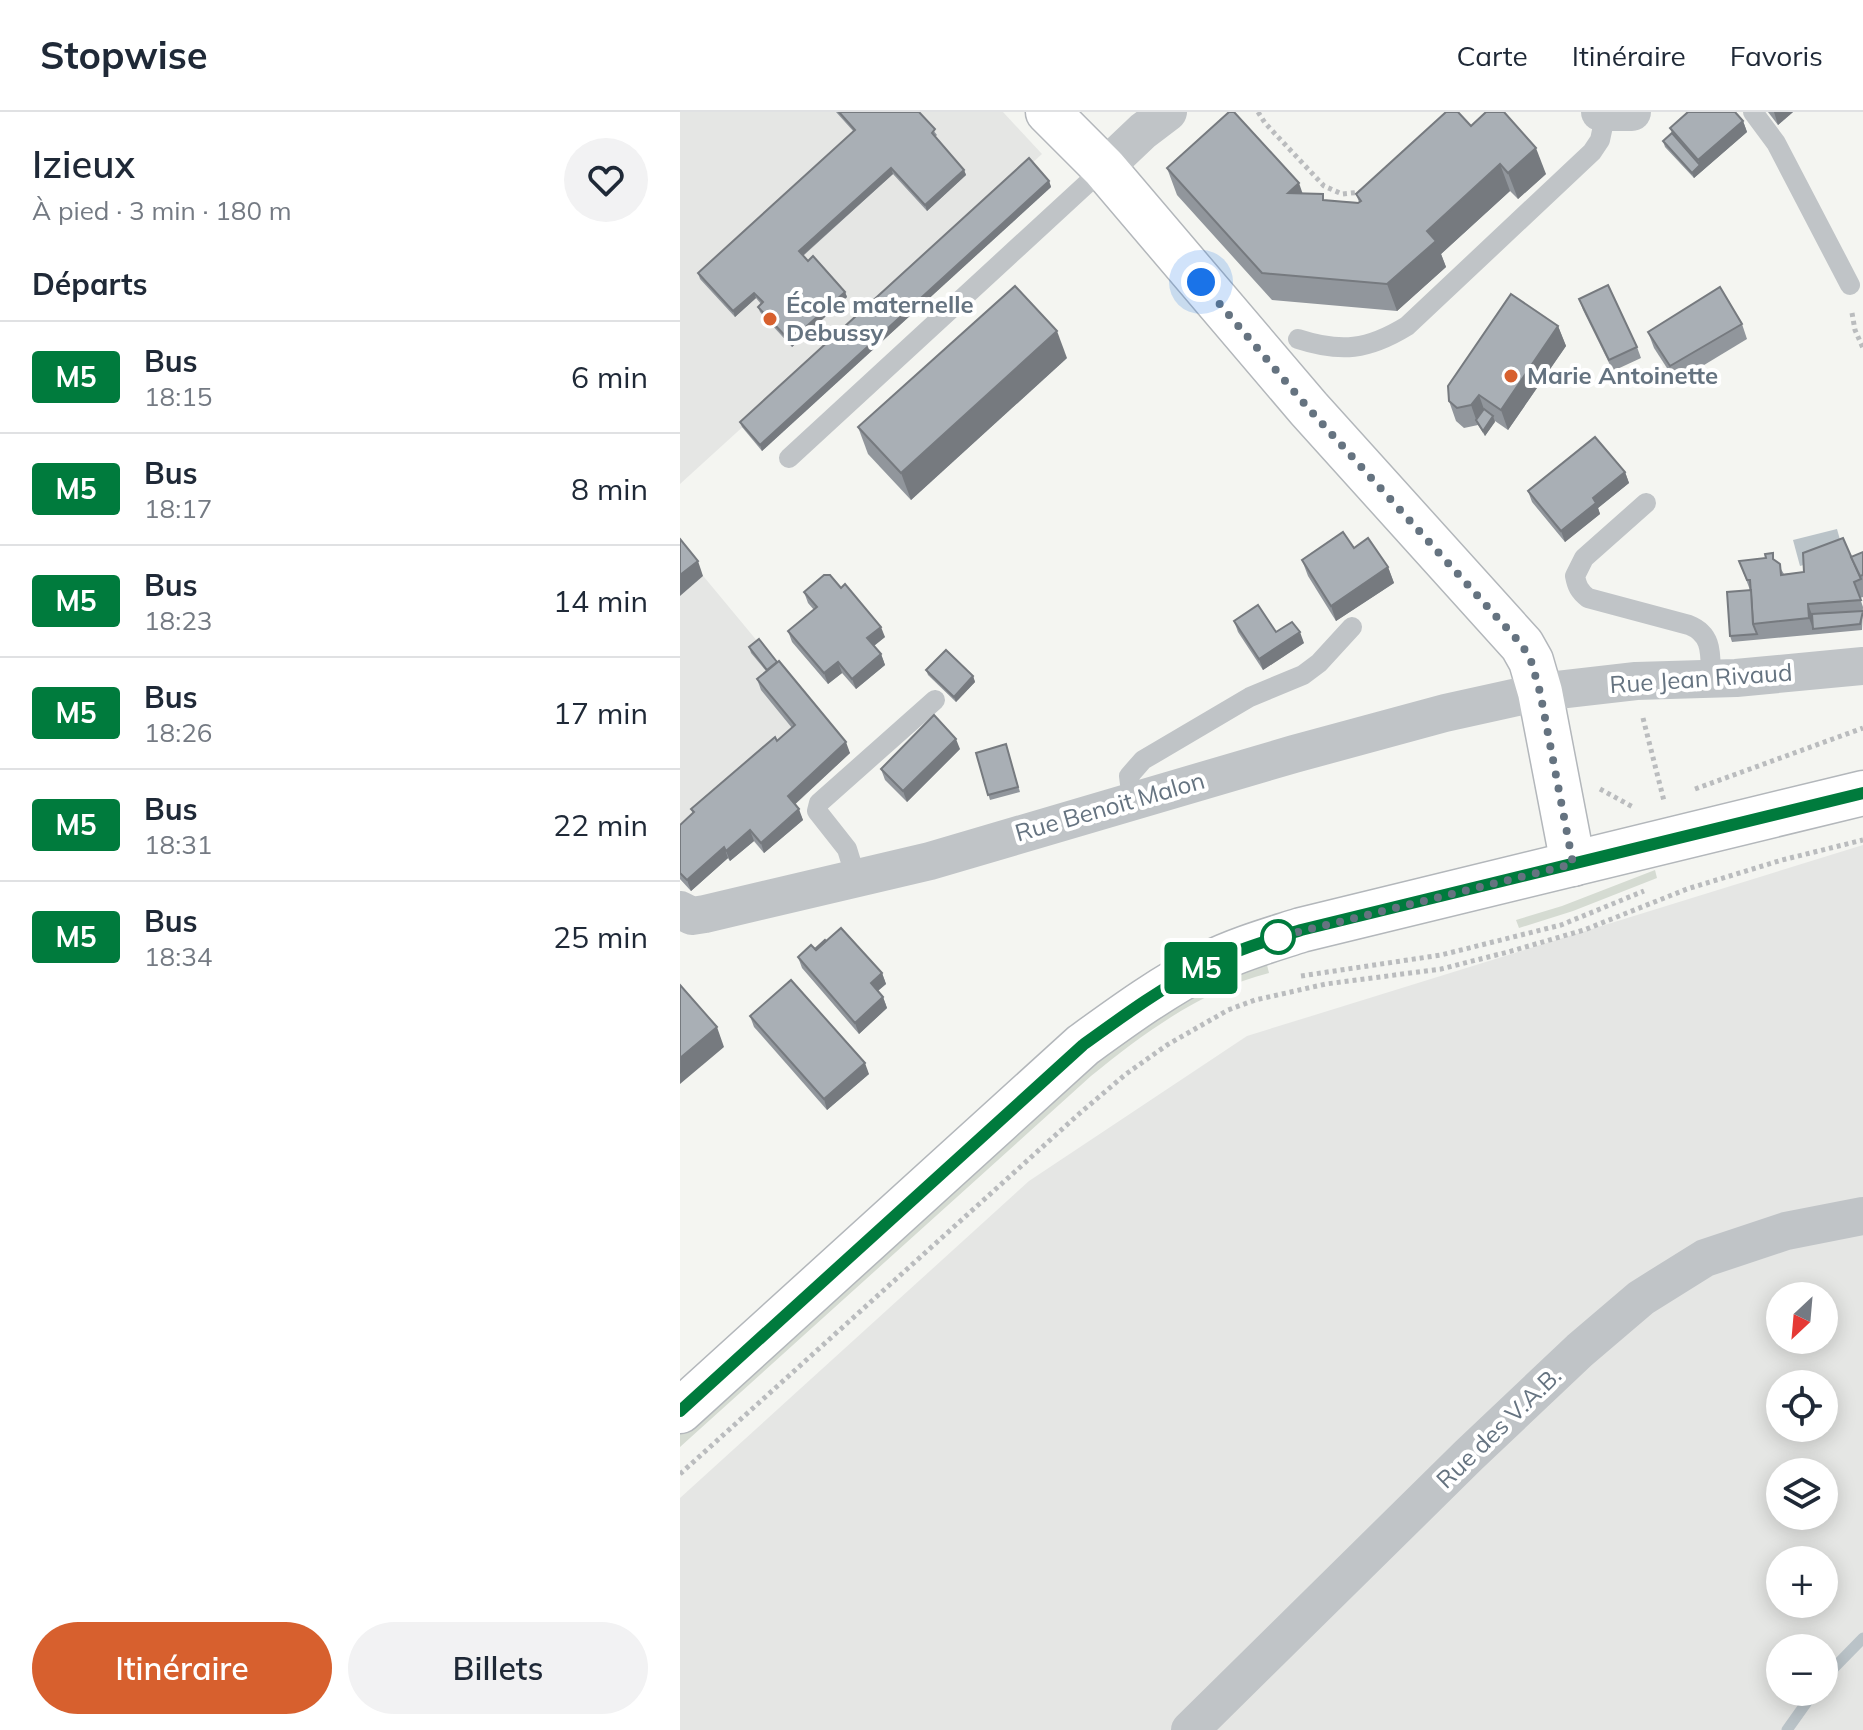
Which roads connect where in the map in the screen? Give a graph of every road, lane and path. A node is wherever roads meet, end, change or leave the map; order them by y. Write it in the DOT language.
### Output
graph roads {
  1 [pos="1048,112"];
  2 [pos="1168,112"];
  3 [pos="1258,112"];
  4 [pos="1603,112"];
  5 [pos="1632,112"];
  6 [pos="1753,112"];
  7 [pos="1104,168"];
  8 [pos="1372,189"];
  9 [pos="1850,285"];
  10 [pos="1298,339"];
  11 [pos="1863,348"];
  12 [pos="789,458"];
  13 [pos="1646,503"];
  14 [pos="1352,627"];
  15 [pos="1863,666"];
  16 [pos="1711,679"];
  17 [pos="1540,692"];
  18 [pos="935,700"];
  19 [pos="1642,714"];
  20 [pos="1863,728"];
  21 [pos="1554,763"];
  22 [pos="1694,789"];
  23 [pos="1863,793"];
  24 [pos="1132,800"];
  25 [pos="1639,810"];
  26 [pos="1667,814"];
  27 [pos="1863,840"];
  28 [pos="1573,864"];
  29 [pos="856,878"];
  30 [pos="1652,888"];
  31 [pos="684,923"];
  32 [pos="1288,978"];
  33 [pos="1863,1216"];
  34 [pos="680,1411"];
  35 [pos="680,1474"];
  36 [pos="1190,1730"];
  1 -- 7 [label="main road"];
  2 -- 7 [label="street"];
  3 -- 8 [label="path"];
  4 -- 5 [label="street"];
  4 -- 10 [label="lane"];
  6 -- 9 [label="lane"];
  7 -- 12 [label="lane"];
  7 -- 17 [label="main road"];
  9 -- 11 [label="path"];
  13 -- 16 [label="lane"];
  14 -- 24 [label="lane"];
  15 -- 16 [label="street, Rue Jean Rivaud"];
  16 -- 17 [label="street, Rue Jean Rivaud"];
  17 -- 21 [label="main road"];
  17 -- 24 [label="street, Rue Benoit Malon"];
  18 -- 29 [label="lane"];
  19 -- 26 [label="path"];
  20 -- 22 [label="path"];
  21 -- 25 [label="path"];
  21 -- 28 [label="main road"];
  23 -- 28 [label="main road"];
  24 -- 29 [label="street, Rue Benoit Malon"];
  27 -- 35 [label="path"];
  28 -- 34 [label="main road"];
  29 -- 31 [label="street, Rue Benoit Malon"];
  30 -- 32 [label="path"];
  33 -- 36 [label="street, Rue des V.A.B."];
}
